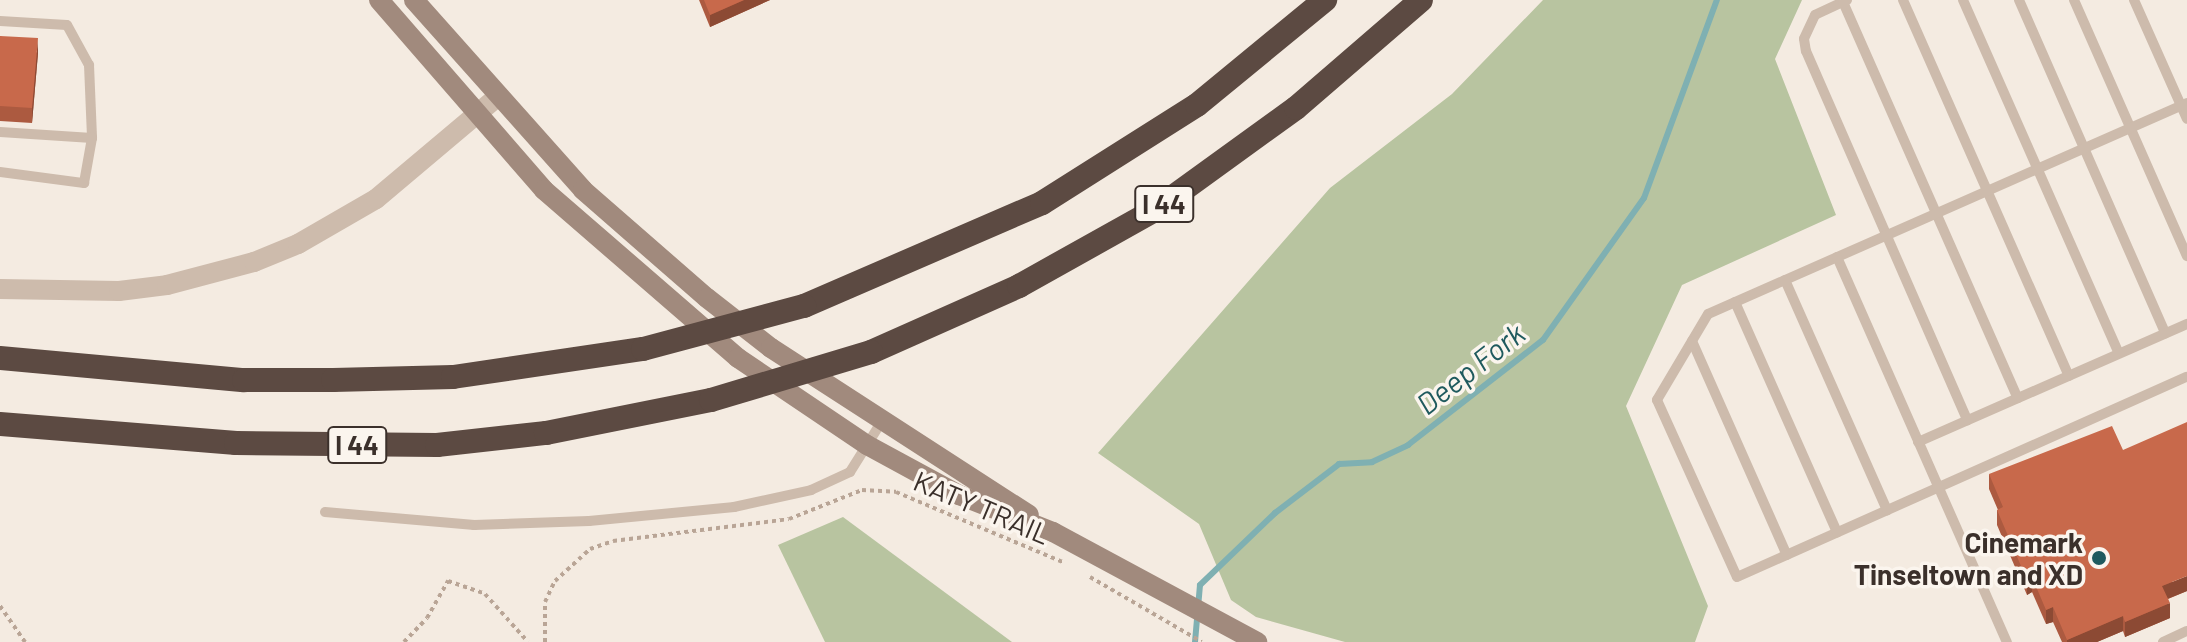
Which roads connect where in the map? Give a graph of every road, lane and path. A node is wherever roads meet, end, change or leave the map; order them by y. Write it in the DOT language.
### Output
graph roads {
  1 [pos="379,0"];
  2 [pos="414,0"];
  3 [pos="1325,0"];
  4 [pos="1421,0"];
  5 [pos="1903,0"];
  6 [pos="1963,0"];
  7 [pos="2019,0"];
  8 [pos="2074,0"];
  9 [pos="2134,0"];
  10 [pos="1845,1"];
  11 [pos="0,21"];
  12 [pos="496,98"];
  13 [pos="2184,105"];
  14 [pos="475,116"];
  15 [pos="2187,119"];
  16 [pos="2131,128"];
  17 [pos="0,132"];
  18 [pos="92,138"];
  19 [pos="2084,149"];
  20 [pos="2038,169"];
  21 [pos="0,172"];
  22 [pos="1987,191"];
  23 [pos="1936,213"];
  24 [pos="1887,236"];
  25 [pos="2187,256"];
  26 [pos="1837,257"];
  27 [pos="1785,280"];
  28 [pos="0,289"];
  29 [pos="1735,302"];
  30 [pos="2187,324"];
  31 [pos="2165,333"];
  32 [pos="1692,341"];
  33 [pos="2119,353"];
  34 [pos="0,358"];
  35 [pos="2069,376"];
  36 [pos="2187,377"];
  37 [pos="2018,398"];
  38 [pos="1967,420"];
  39 [pos="882,421"];
  40 [pos="0,424"];
  41 [pos="1918,442"];
  42 [pos="867,445"];
  43 [pos="1938,488"];
  44 [pos="1887,510"];
  45 [pos="325,512"];
  46 [pos="1053,532"];
  47 [pos="1837,532"];
  48 [pos="1787,555"];
  49 [pos="1070,565"];
  50 [pos="1081,571"];
  51 [pos="0,606"];
  52 [pos="2187,631"];
  53 [pos="1249,638"];
  54 [pos="25,642"];
  55 [pos="404,642"];
  56 [pos="528,642"];
  57 [pos="545,642"];
  58 [pos="1202,642"];
  59 [pos="2007,642"];
  60 [pos="2163,642"];
  1 -- 14 [label="street"];
  2 -- 12 [label="street"];
  3 -- 34 [label="highway, I 44, bridge"];
  4 -- 40 [label="highway, I 44, bridge"];
  5 -- 22 [label="lane"];
  6 -- 20 [label="lane"];
  7 -- 19 [label="lane"];
  8 -- 16 [label="lane"];
  9 -- 13 [label="lane"];
  10 -- 23 [label="lane"];
  10 -- 24 [label="lane"];
  11 -- 18 [label="lane"];
  12 -- 14 [label="street"];
  12 -- 39 [label="street"];
  13 -- 15 [label="lane"];
  13 -- 16 [label="lane"];
  14 -- 28 [label="street"];
  14 -- 42 [label="street"];
  16 -- 19 [label="lane"];
  16 -- 25 [label="lane"];
  17 -- 18 [label="lane"];
  18 -- 21 [label="lane"];
  19 -- 20 [label="lane"];
  19 -- 31 [label="lane"];
  20 -- 22 [label="lane"];
  20 -- 33 [label="lane"];
  22 -- 23 [label="lane"];
  22 -- 35 [label="lane"];
  23 -- 24 [label="lane"];
  23 -- 37 [label="lane"];
  24 -- 26 [label="lane"];
  24 -- 38 [label="lane"];
  26 -- 27 [label="lane"];
  26 -- 41 [label="lane"];
  27 -- 29 [label="lane"];
  27 -- 44 [label="lane"];
  29 -- 32 [label="lane"];
  29 -- 47 [label="lane"];
  30 -- 31 [label="lane"];
  31 -- 33 [label="lane"];
  32 -- 48 [label="lane"];
  32 -- 48 [label="lane"];
  33 -- 35 [label="lane"];
  35 -- 37 [label="lane"];
  36 -- 43 [label="lane"];
  37 -- 38 [label="lane"];
  38 -- 41 [label="lane"];
  39 -- 42 [label="lane"];
  39 -- 46 [label="street"];
  41 -- 43 [label="lane"];
  42 -- 45 [label="lane"];
  42 -- 46 [label="street"];
  43 -- 44 [label="lane"];
  43 -- 59 [label="lane"];
  44 -- 47 [label="lane"];
  46 -- 53 [label="street"];
  47 -- 48 [label="lane"];
  49 -- 57 [label="path, KATY TRAIL"];
  50 -- 58 [label="path"];
  51 -- 54 [label="path"];
  52 -- 60 [label="lane"];
  55 -- 56 [label="path"];
}
